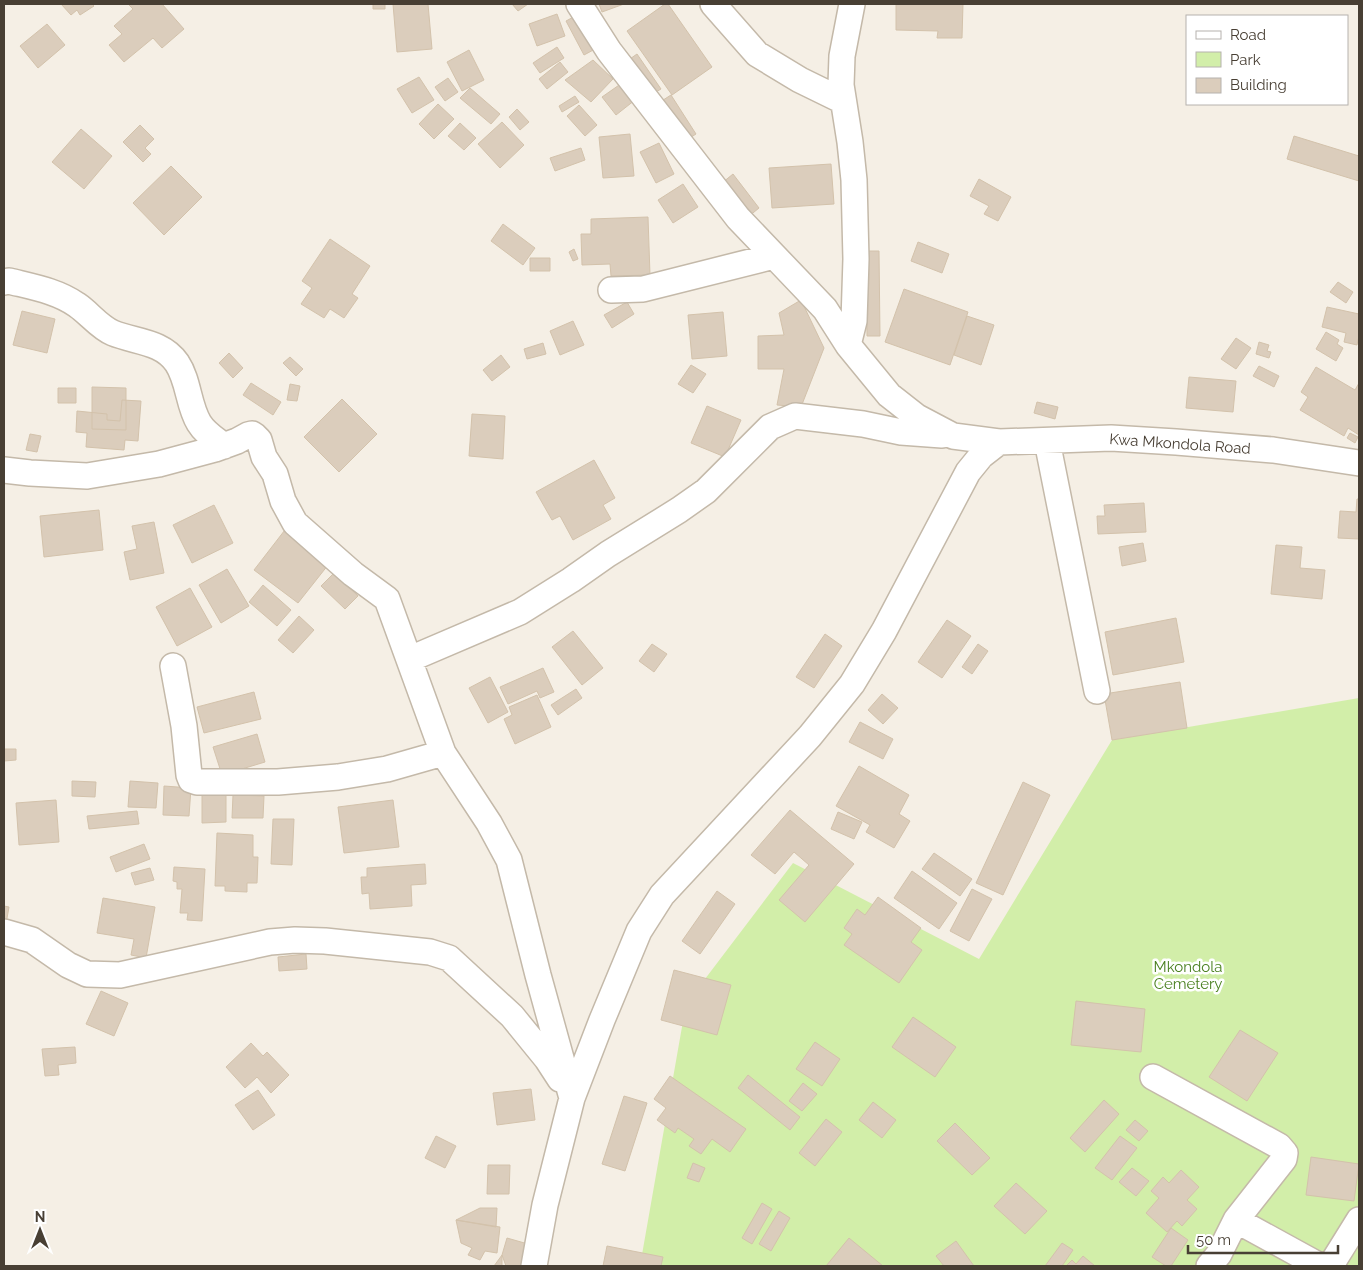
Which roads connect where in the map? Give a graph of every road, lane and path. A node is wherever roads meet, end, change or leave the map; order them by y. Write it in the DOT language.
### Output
graph roads {
  1 [pos="579,4"];
  2 [pos="713,4"];
  3 [pos="852,4"];
  4 [pos="843,101"];
  5 [pos="774,256"];
  6 [pos="4,282"];
  7 [pos="611,290"];
  8 [pos="848,345"];
  9 [pos="953,436"];
  10 [pos="1047,440"];
  11 [pos="999,442"];
  12 [pos="224,446"];
  13 [pos="1359,463"];
  14 [pos="4,470"];
  15 [pos="410,659"];
  16 [pos="173,666"];
  17 [pos="1097,692"];
  18 [pos="443,753"];
  19 [pos="4,932"];
  20 [pos="1153,1077"];
  21 [pos="572,1098"];
  22 [pos="1236,1220"];
  23 [pos="1359,1220"];
  24 [pos="534,1266"];
  25 [pos="1209,1266"];
  26 [pos="1320,1266"];
  1 -- 5 [label="street"];
  2 -- 4 [label="street"];
  3 -- 4 [label="street"];
  4 -- 8 [label="street"];
  5 -- 7 [label="street"];
  5 -- 8 [label="street"];
  6 -- 12 [label="street"];
  8 -- 9 [label="street"];
  9 -- 11 [label="street, Kwa Mkondola Road"];
  9 -- 15 [label="street, Kwa Mkondola Road"];
  10 -- 11 [label="street, Kwa Mkondola Road"];
  10 -- 13 [label="street, Kwa Mkondola Road"];
  10 -- 17 [label="street"];
  11 -- 21 [label="street"];
  12 -- 14 [label="street"];
  12 -- 15 [label="street"];
  15 -- 18 [label="street"];
  16 -- 18 [label="street"];
  18 -- 21 [label="street"];
  19 -- 21 [label="street"];
  20 -- 22 [label="street"];
  21 -- 24 [label="street"];
  22 -- 25 [label="street"];
  22 -- 26 [label="street"];
  23 -- 26 [label="street"];
}
